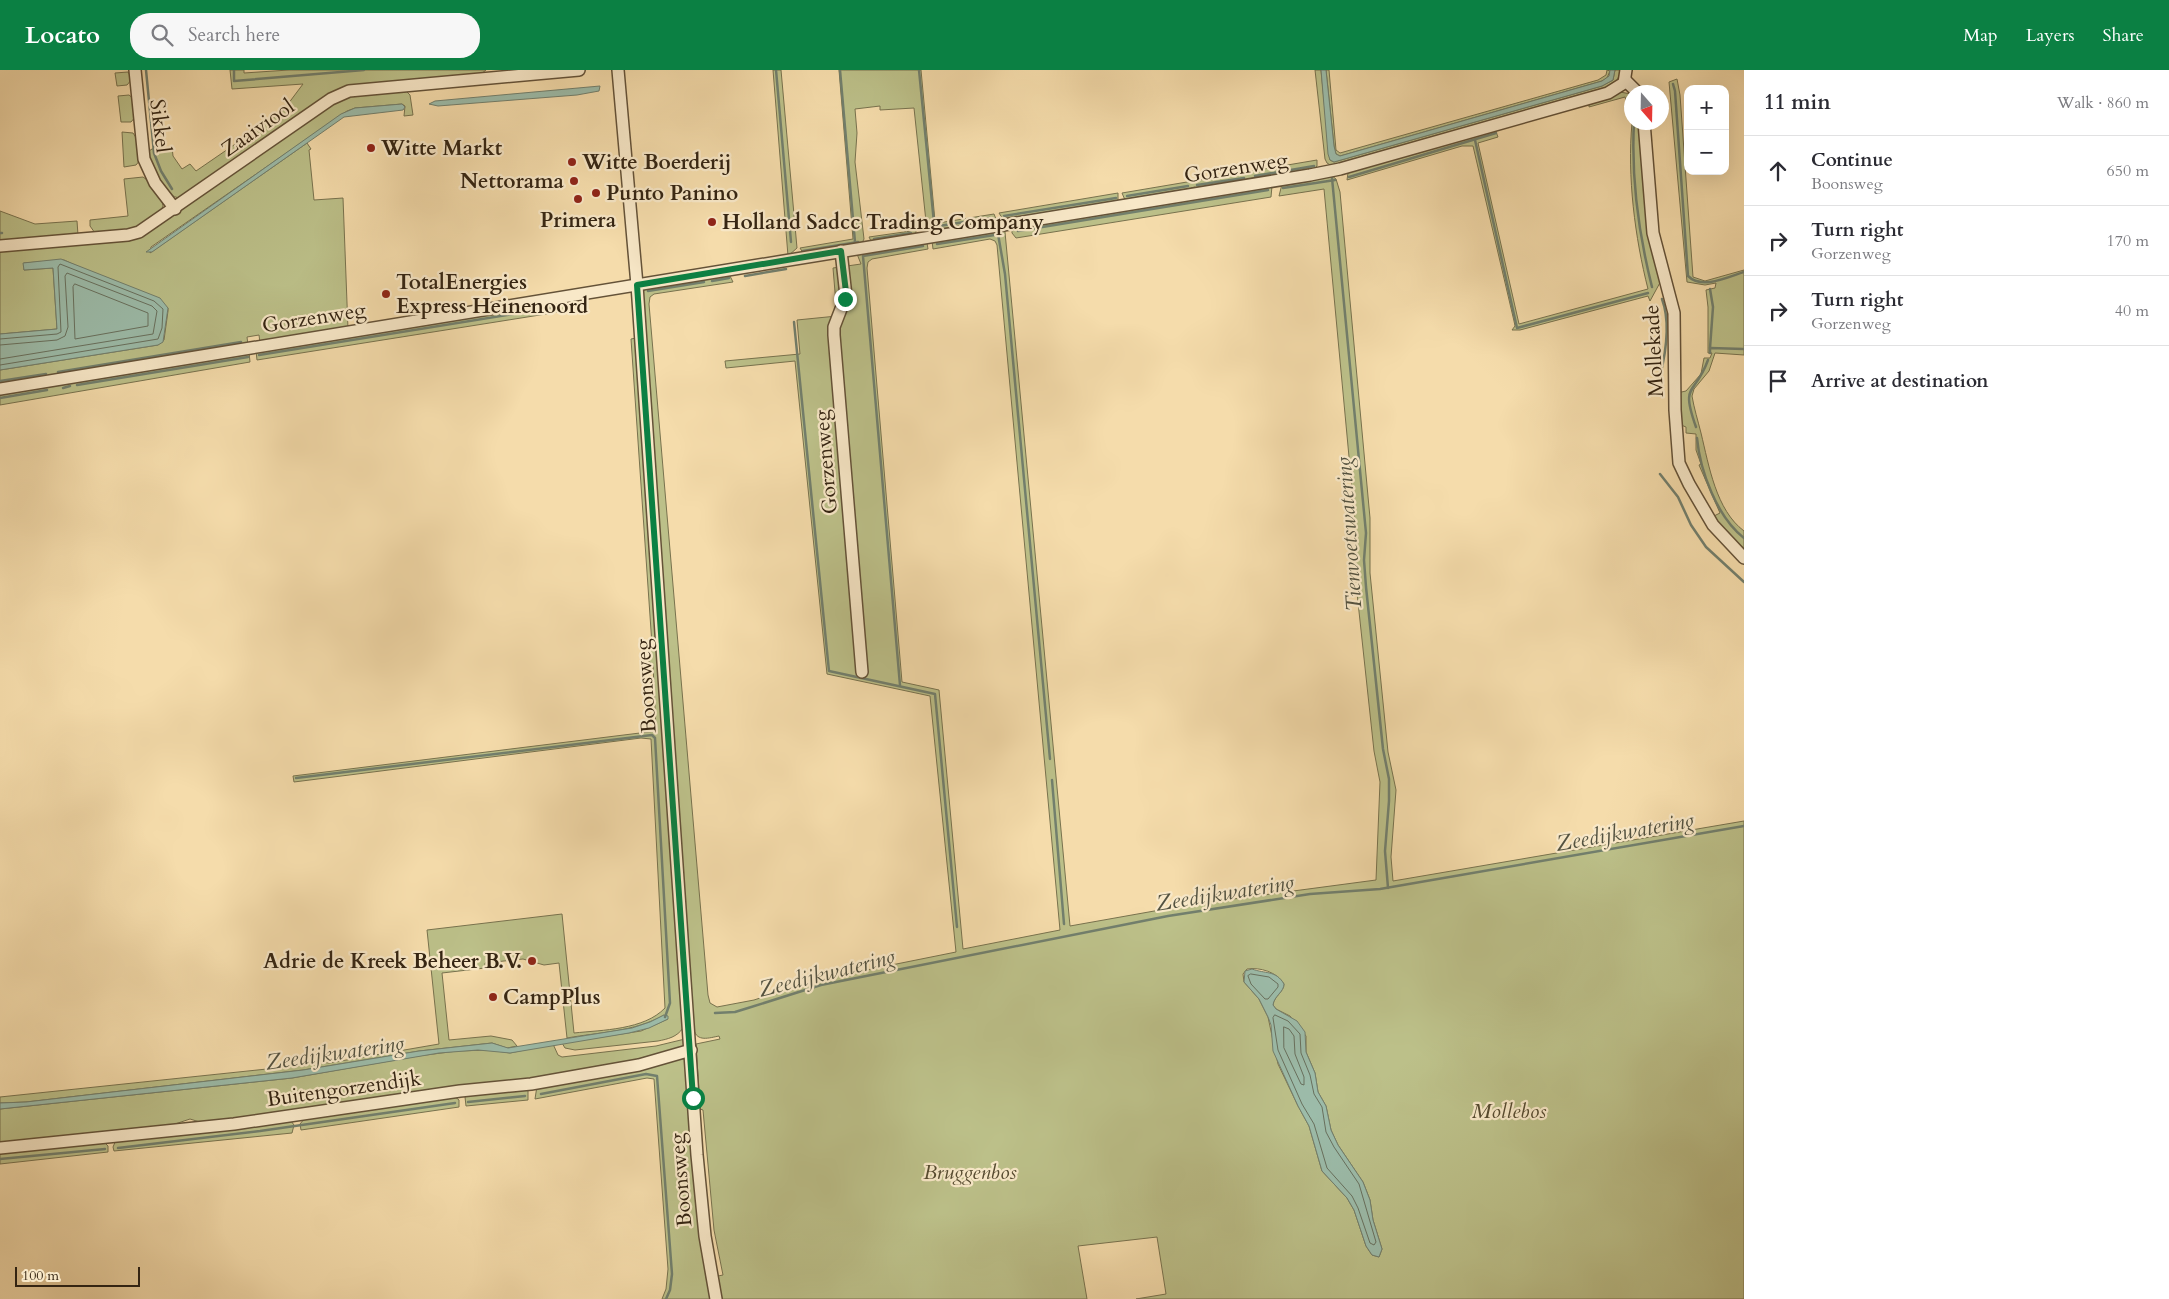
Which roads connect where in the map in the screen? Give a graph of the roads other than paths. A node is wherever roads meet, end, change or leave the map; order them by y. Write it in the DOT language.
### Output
graph roads {
  1 [pos="135,70"];
  2 [pos="579,70"];
  3 [pos="618,70"];
  4 [pos="1626,75"];
  5 [pos="1645,130"];
  6 [pos="175,209"];
  7 [pos="0,246"];
  8 [pos="841,251"];
  9 [pos="637,285"];
  10 [pos="0,389"];
  11 [pos="1744,558"];
  12 [pos="862,672"];
  13 [pos="691,1050"];
  14 [pos="0,1148"];
  15 [pos="716,1299"];
  1 -- 6 [label="street, Sikkel"];
  2 -- 6 [label="street, Zaaiviool"];
  3 -- 9 [label="street, Boonsweg"];
  4 -- 8 [label="street, Gorzenweg"];
  5 -- 11 [label="street, Mollekade"];
  6 -- 7 [label="street, Zaaiviool"];
  8 -- 9 [label="street, Gorzenweg"];
  8 -- 12 [label="street, Gorzenweg"];
  9 -- 10 [label="street, Gorzenweg"];
  9 -- 13 [label="street, Boonsweg"];
  13 -- 14 [label="street, Buitengorzendijk"];
  13 -- 15 [label="street, Boonsweg"];
}
